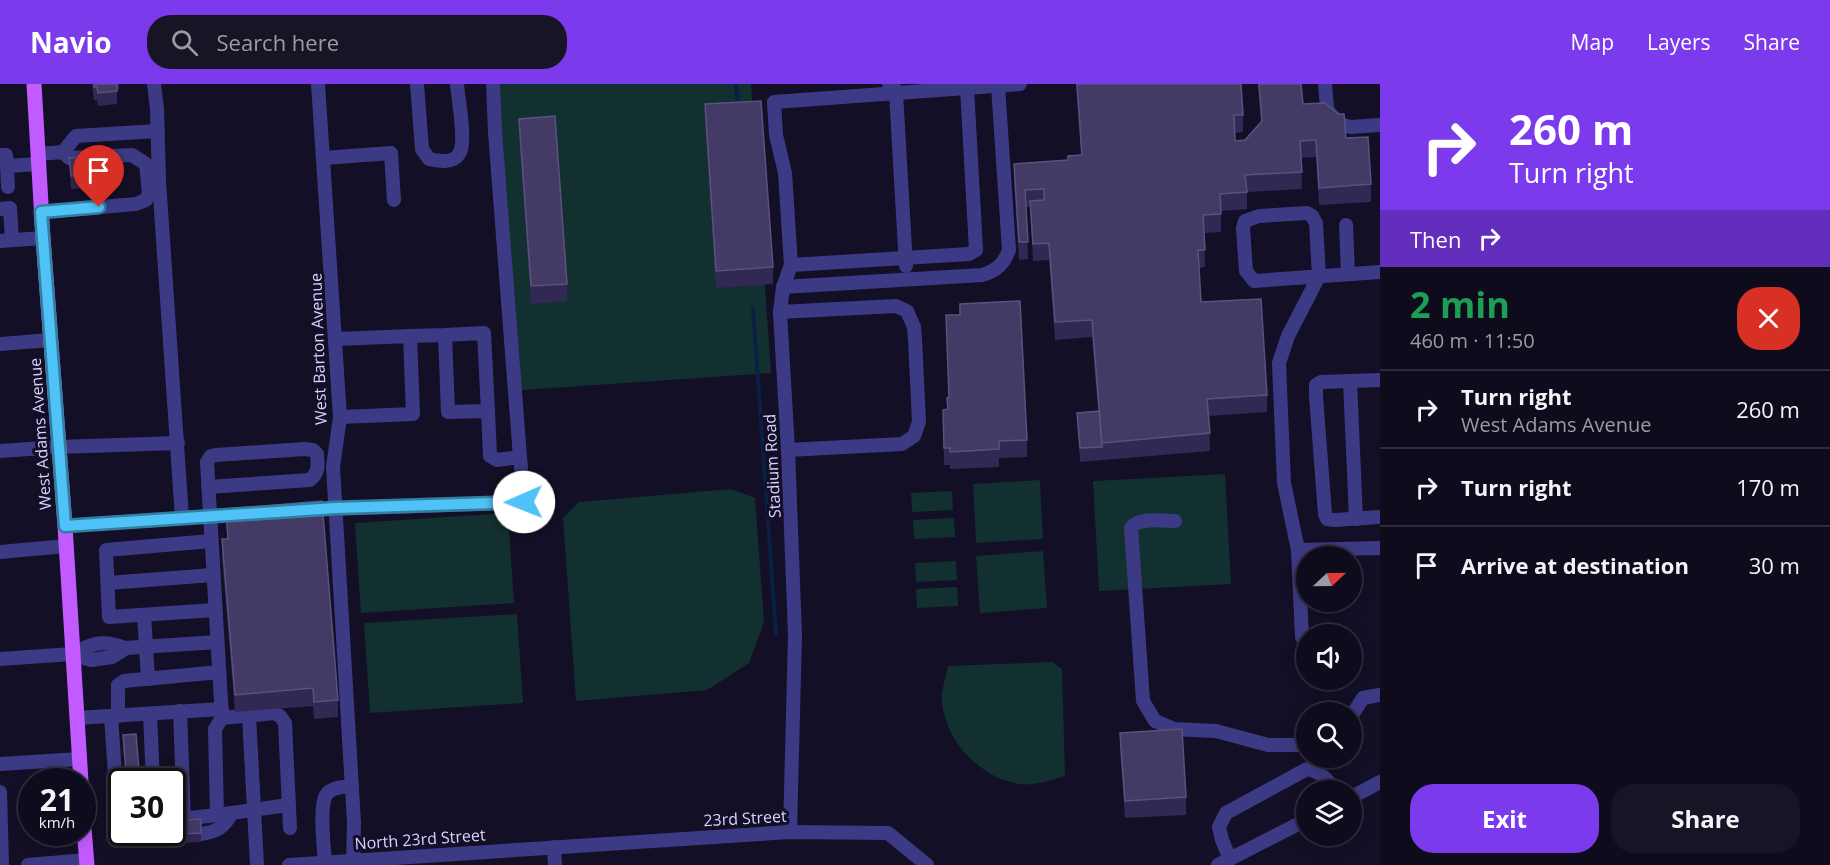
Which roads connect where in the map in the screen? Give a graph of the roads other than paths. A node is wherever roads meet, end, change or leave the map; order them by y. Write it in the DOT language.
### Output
graph roads {
  1 [pos="34,84"];
  2 [pos="154,84"];
  3 [pos="318,84"];
  4 [pos="417,84"];
  5 [pos="457,84"];
  6 [pos="493,84"];
  7 [pos="1020,84"];
  8 [pos="1325,84"];
  9 [pos="998,86"];
  10 [pos="939,87"];
  11 [pos="895,88"];
  12 [pos="968,88"];
  13 [pos="1380,125"];
  14 [pos="158,131"];
  15 [pos="63,152"];
  16 [pos="324,158"];
  17 [pos="38,159"];
  18 [pos="4,160"];
  19 [pos="394,200"];
  20 [pos="7,201"];
  21 [pos="41,212"];
  22 [pos="1346,225"];
  23 [pos="43,238"];
  24 [pos="6,240"];
  25 [pos="906,258"];
  26 [pos="791,266"];
  27 [pos="1380,272"];
  28 [pos="1348,274"];
  29 [pos="1319,276"];
  30 [pos="907,280"];
  31 [pos="783,287"];
  32 [pos="780,312"];
  33 [pos="445,334"];
  34 [pos="410,336"];
  35 [pos="336,339"];
  36 [pos="51,340"];
  37 [pos="0,344"];
  38 [pos="1380,380"];
  39 [pos="1350,381"];
  40 [pos="488,411"];
  41 [pos="340,417"];
  42 [pos="178,443"];
  43 [pos="58,447"];
  44 [pos="788,450"];
  45 [pos="0,451"];
  46 [pos="520,457"];
  47 [pos="208,487"];
  48 [pos="524,502"];
  49 [pos="540,502"];
  50 [pos="336,508"];
  51 [pos="290,511"];
  52 [pos="255,513"];
  53 [pos="210,516"];
  54 [pos="1380,517"];
  55 [pos="182,518"];
  56 [pos="1356,519"];
  57 [pos="1175,520"];
  58 [pos="65,526"];
  59 [pos="211,541"];
  60 [pos="66,546"];
  61 [pos="1297,546"];
  62 [pos="1362,548"];
  63 [pos="1380,548"];
  64 [pos="0,552"];
  65 [pos="213,575"];
  66 [pos="108,584"];
  67 [pos="215,610"];
  68 [pos="144,615"];
  69 [pos="218,642"];
  70 [pos="146,647"];
  71 [pos="72,654"];
  72 [pos="0,659"];
  73 [pos="219,672"];
  74 [pos="148,679"];
  75 [pos="1380,695"];
  76 [pos="1360,702"];
  77 [pos="180,711"];
  78 [pos="222,713"];
  79 [pos="150,714"];
  80 [pos="115,716"];
  81 [pos="249,716"];
  82 [pos="77,718"];
  83 [pos="1296,745"];
  84 [pos="152,753"];
  85 [pos="125,754"];
  86 [pos="80,759"];
  87 [pos="0,764"];
  88 [pos="80,768"];
  89 [pos="135,768"];
  90 [pos="140,768"];
  91 [pos="179,768"];
  92 [pos="1327,780"];
  93 [pos="1380,782"];
  94 [pos="352,786"];
  95 [pos="0,792"];
  96 [pos="1362,792"];
  97 [pos="288,805"];
  98 [pos="255,809"];
  99 [pos="232,813"];
  100 [pos="217,815"];
  101 [pos="186,818"];
  102 [pos="1296,825"];
  103 [pos="290,828"];
  104 [pos="790,832"];
  105 [pos="201,834"];
  106 [pos="86,846"];
  107 [pos="554,847"];
  108 [pos="325,862"];
  109 [pos="1224,862"];
  110 [pos="87,863"];
  111 [pos="353,863"];
  112 [pos="2,865"];
  113 [pos="27,865"];
  114 [pos="257,865"];
  115 [pos="289,865"];
  116 [pos="555,865"];
  117 [pos="927,865"];
  1 -- 17 [label="main road, West Adams Avenue"];
  2 -- 14 [label="street"];
  3 -- 16 [label="street, West Barton Avenue"];
  4 -- 5 [label="street"];
  6 -- 46 [label="street"];
  7 -- 9 [label="street"];
  8 -- 13 [label="street"];
  9 -- 12 [label="street"];
  9 -- 30 [label="street"];
  10 -- 11 [label="street"];
  10 -- 12 [label="street"];
  11 -- 25 [label="street"];
  11 -- 26 [label="street, Stadium Road"];
  12 -- 25 [label="street"];
  14 -- 15 [label="street"];
  14 -- 42 [label="street"];
  15 -- 17 [label="street"];
  15 -- 21 [label="street"];
  16 -- 19 [label="street"];
  16 -- 35 [label="street, West Barton Avenue"];
  17 -- 18 [label="street"];
  17 -- 21 [label="main road, West Adams Avenue"];
  18 -- 20 [label="street"];
  20 -- 24 [label="street"];
  21 -- 23 [label="main road, West Adams Avenue"];
  22 -- 28 [label="street"];
  23 -- 24 [label="street"];
  23 -- 36 [label="main road, West Adams Avenue"];
  25 -- 26 [label="street"];
  25 -- 30 [label="street"];
  26 -- 31 [label="street, Stadium Road"];
  27 -- 28 [label="street"];
  28 -- 29 [label="street"];
  29 -- 29 [label="street"];
  29 -- 61 [label="street"];
  30 -- 31 [label="street"];
  31 -- 32 [label="street, Stadium Road"];
  32 -- 44 [label="street, Stadium Road"];
  32 -- 44 [label="street"];
  33 -- 34 [label="street"];
  33 -- 40 [label="street"];
  33 -- 40 [label="street"];
  34 -- 35 [label="street"];
  34 -- 41 [label="street"];
  35 -- 41 [label="street, West Barton Avenue"];
  36 -- 37 [label="street"];
  36 -- 43 [label="main road, West Adams Avenue"];
  38 -- 39 [label="street"];
  39 -- 56 [label="street"];
  39 -- 56 [label="street"];
  40 -- 46 [label="street"];
  41 -- 50 [label="street, West Barton Avenue"];
  42 -- 43 [label="street"];
  42 -- 55 [label="street"];
  43 -- 45 [label="street"];
  43 -- 58 [label="main road, West Adams Avenue"];
  44 -- 104 [label="street, Stadium Road"];
  46 -- 48 [label="street"];
  47 -- 47 [label="street"];
  47 -- 53 [label="street"];
  48 -- 49 [label="street"];
  48 -- 50 [label="street"];
  50 -- 51 [label="street"];
  50 -- 94 [label="street, West Barton Avenue"];
  52 -- 53 [label="street"];
  53 -- 55 [label="street"];
  53 -- 59 [label="street"];
  54 -- 56 [label="street"];
  55 -- 58 [label="street"];
  57 -- 83 [label="street"];
  58 -- 60 [label="main road, West Adams Avenue"];
  59 -- 65 [label="street"];
  59 -- 66 [label="street"];
  60 -- 64 [label="street"];
  60 -- 71 [label="main road, West Adams Avenue"];
  62 -- 63 [label="street"];
  65 -- 66 [label="street"];
  65 -- 67 [label="street"];
  66 -- 68 [label="street"];
  67 -- 68 [label="street"];
  67 -- 69 [label="street"];
  68 -- 70 [label="street"];
  69 -- 70 [label="street"];
  69 -- 73 [label="street"];
  70 -- 71 [label="street"];
  70 -- 74 [label="street"];
  71 -- 72 [label="street"];
  71 -- 82 [label="main road, West Adams Avenue"];
  73 -- 74 [label="street"];
  73 -- 78 [label="street"];
  74 -- 80 [label="street"];
  75 -- 76 [label="street"];
  77 -- 78 [label="street"];
  77 -- 79 [label="street"];
  77 -- 91 [label="street"];
  78 -- 81 [label="street"];
  78 -- 100 [label="street"];
  79 -- 80 [label="street"];
  79 -- 84 [label="street"];
  80 -- 82 [label="street"];
  80 -- 85 [label="street"];
  81 -- 97 [label="street"];
  81 -- 98 [label="street"];
  82 -- 86 [label="main road, West Adams Avenue"];
  84 -- 85 [label="street"];
  84 -- 90 [label="street"];
  85 -- 89 [label="street"];
  86 -- 87 [label="street"];
  86 -- 88 [label="main road, West Adams Avenue"];
  92 -- 109 [label="street"];
  93 -- 96 [label="street"];
  94 -- 108 [label="street"];
  94 -- 111 [label="street, West Barton Avenue"];
  95 -- 112 [label="street"];
  97 -- 98 [label="street"];
  97 -- 103 [label="street"];
  98 -- 99 [label="street"];
  98 -- 114 [label="street"];
  99 -- 100 [label="street"];
  99 -- 105 [label="street"];
  100 -- 101 [label="street"];
  102 -- 109 [label="street"];
  104 -- 107 [label="street, 23rd Street"];
  104 -- 117 [label="street, 23rd Street"];
  106 -- 110 [label="main road"];
  107 -- 111 [label="street, North 23rd Street"];
  107 -- 116 [label="street"];
  108 -- 111 [label="street, North 23rd Street"];
  108 -- 115 [label="street, North 23rd Street"];
  110 -- 113 [label="street"];
}
